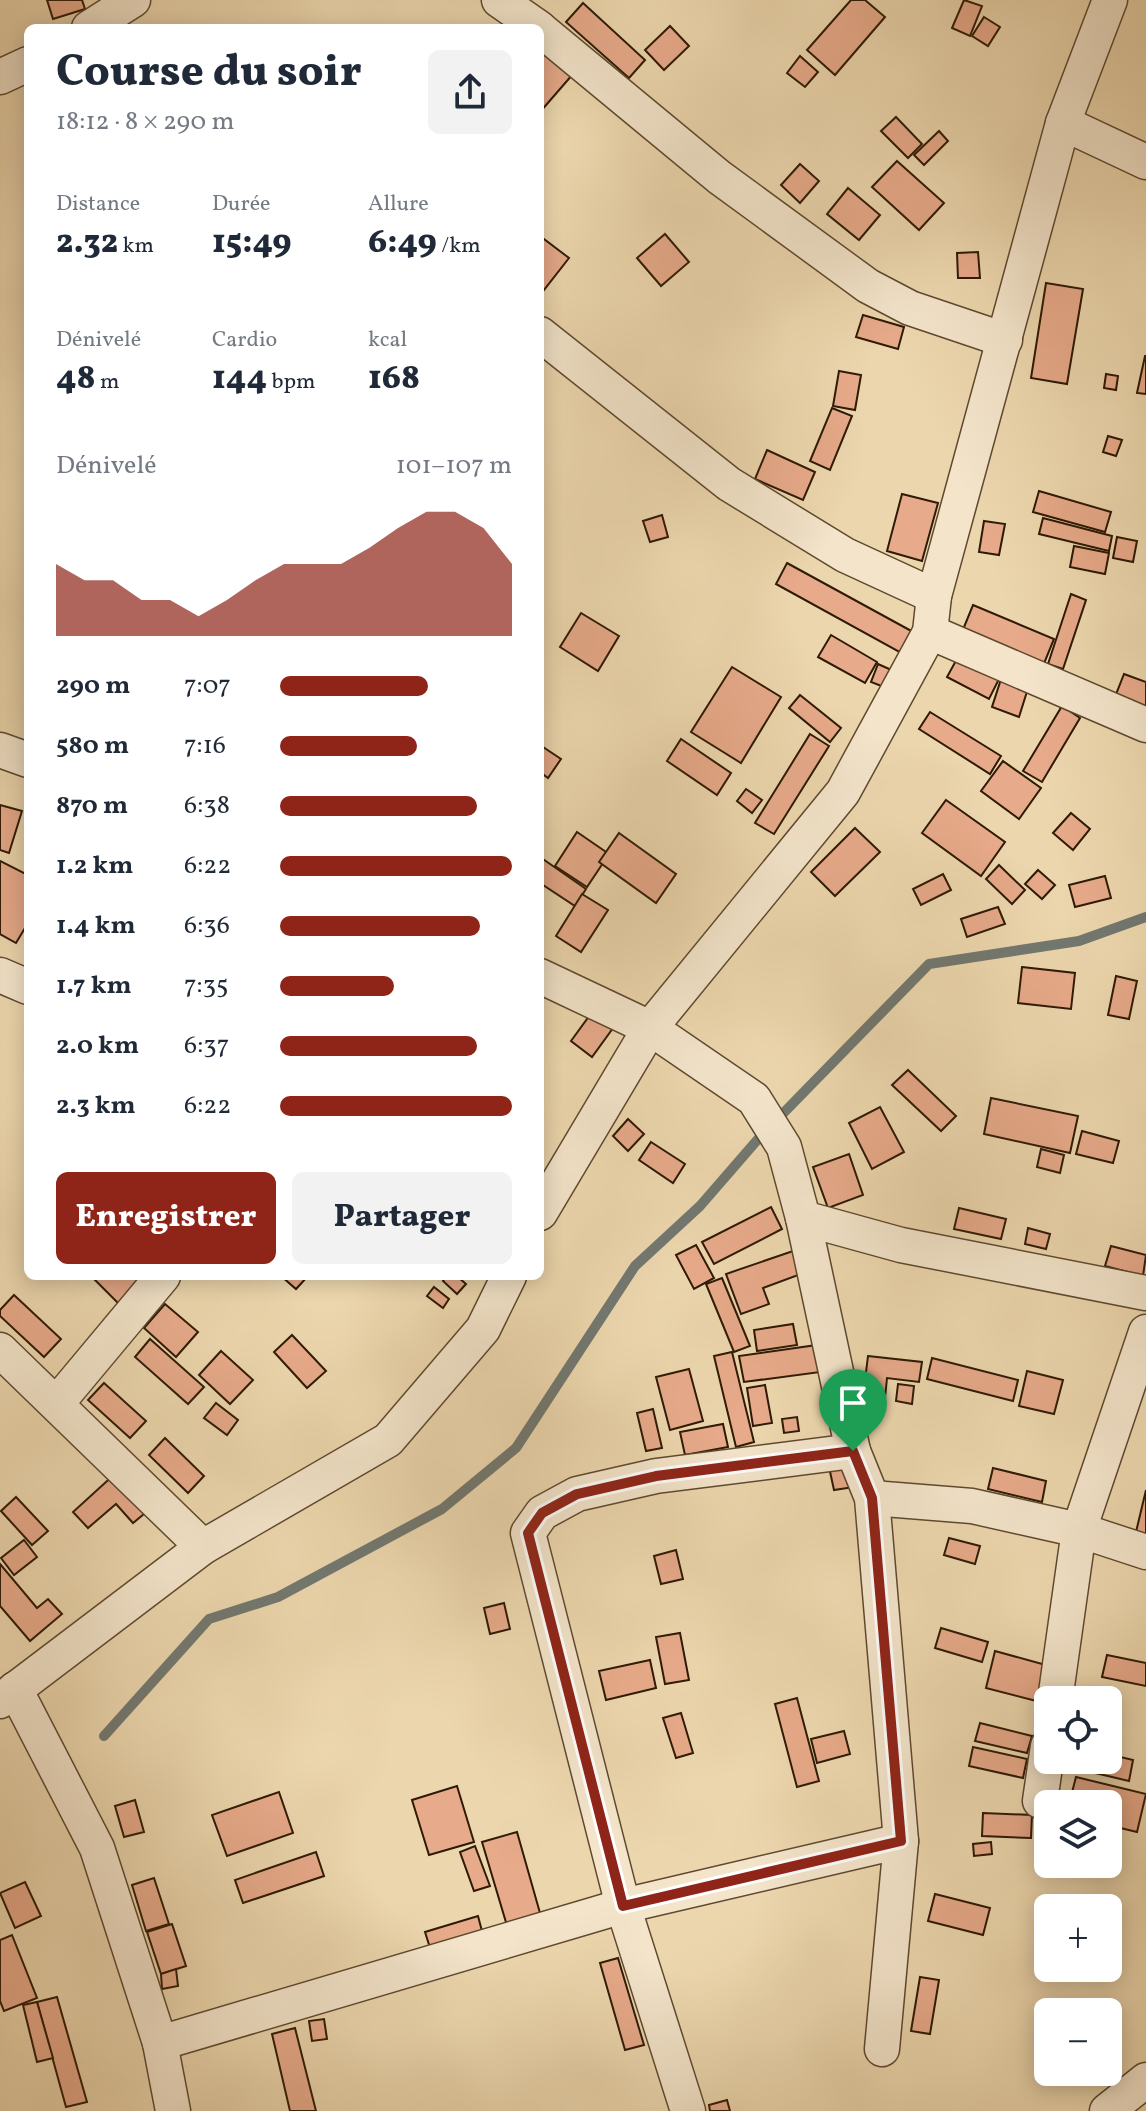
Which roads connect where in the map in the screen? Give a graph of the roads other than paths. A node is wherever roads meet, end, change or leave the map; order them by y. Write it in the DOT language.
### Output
graph roads {
  1 [pos="133,0"];
  2 [pos="499,0"];
  3 [pos="1110,0"];
  4 [pos="95,24"];
  5 [pos="533,24"];
  6 [pos="544,32"];
  7 [pos="24,66"];
  8 [pos="0,77"];
  9 [pos="1063,123"];
  10 [pos="1146,162"];
  11 [pos="1005,340"];
  12 [pos="547,352"];
  13 [pos="934,596"];
  14 [pos="930,632"];
  15 [pos="1146,725"];
  16 [pos="0,750"];
  17 [pos="24,759"];
  18 [pos="0,975"];
  19 [pos="544,978"];
  20 [pos="24,985"];
  21 [pos="650,1028"];
  22 [pos="544,1204"];
  23 [pos="803,1218"];
  24 [pos="160,1280"];
  25 [pos="507,1280"];
  26 [pos="1146,1293"];
  27 [pos="1146,1332"];
  28 [pos="0,1350"];
  29 [pos="57,1403"];
  30 [pos="853,1451"];
  31 [pos="872,1498"];
  32 [pos="1079,1530"];
  33 [pos="203,1547"];
  34 [pos="1146,1552"];
  35 [pos="1057,1686"];
  36 [pos="7,1695"];
  37 [pos="901,1841"];
  38 [pos="623,1906"];
  39 [pos="160,2043"];
  40 [pos="882,2049"];
  41 [pos="1146,2080"];
  42 [pos="173,2111"];
  43 [pos="688,2111"];
  44 [pos="1107,2111"];
  1 -- 4 [label="street"];
  2 -- 5 [label="street"];
  3 -- 9 [label="street"];
  6 -- 11 [label="street"];
  7 -- 8 [label="street"];
  9 -- 10 [label="street"];
  9 -- 11 [label="street"];
  11 -- 13 [label="street"];
  12 -- 13 [label="street"];
  13 -- 14 [label="street"];
  14 -- 15 [label="street"];
  14 -- 21 [label="street"];
  16 -- 17 [label="street"];
  18 -- 20 [label="street"];
  19 -- 21 [label="street"];
  21 -- 22 [label="street"];
  21 -- 23 [label="street"];
  23 -- 26 [label="street"];
  23 -- 30 [label="street"];
  24 -- 29 [label="street"];
  25 -- 33 [label="street"];
  27 -- 32 [label="street"];
  28 -- 29 [label="street"];
  29 -- 33 [label="street"];
  30 -- 31 [label="street"];
  30 -- 38 [label="street"];
  31 -- 32 [label="street"];
  31 -- 37 [label="street"];
  32 -- 34 [label="street"];
  32 -- 35 [label="street"];
  33 -- 36 [label="street"];
  36 -- 39 [label="street"];
  37 -- 38 [label="street"];
  37 -- 40 [label="street"];
  38 -- 39 [label="street"];
  38 -- 43 [label="street"];
  39 -- 42 [label="street"];
  41 -- 44 [label="street"];
}
